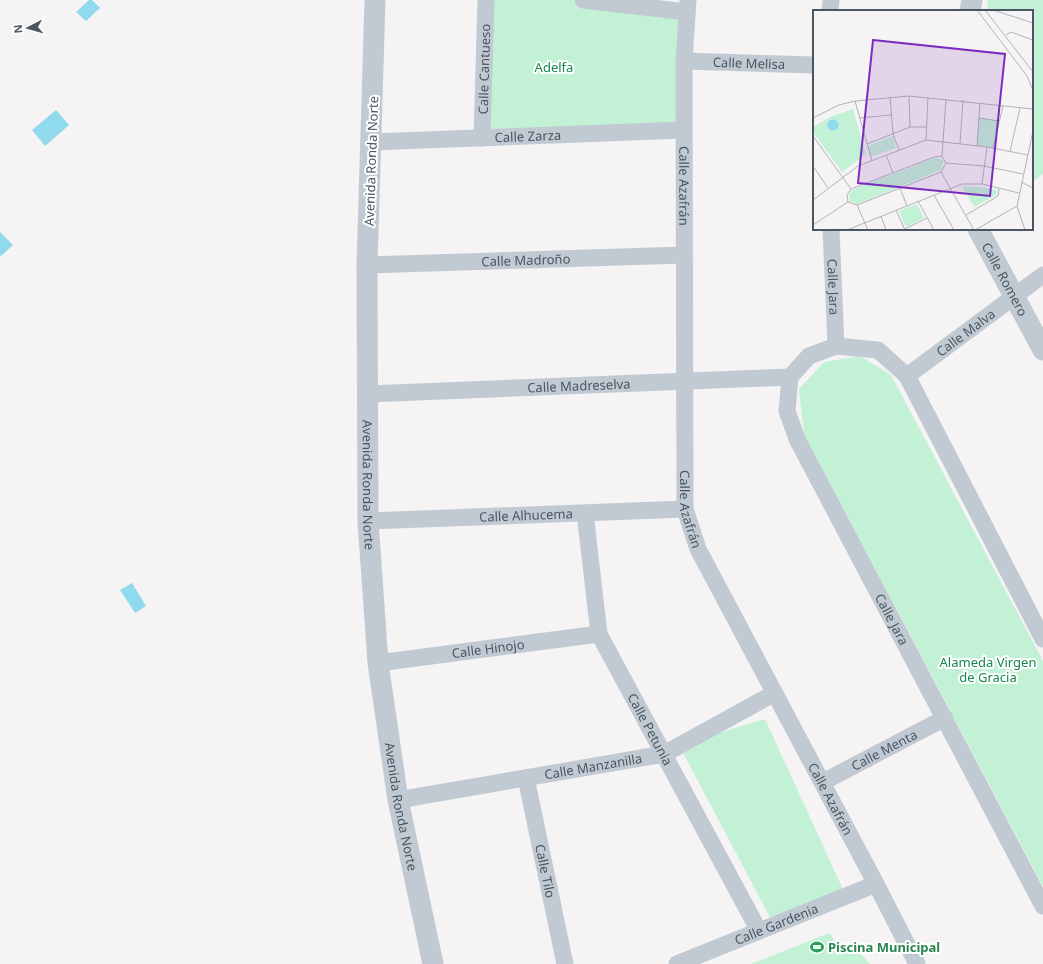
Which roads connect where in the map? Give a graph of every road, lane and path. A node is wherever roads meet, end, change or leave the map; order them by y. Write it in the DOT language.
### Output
graph roads {
  1 [pos="375,0"];
  2 [pos="486,0"];
  3 [pos="583,0"];
  4 [pos="831,0"];
  5 [pos="972,0"];
  6 [pos="687,6"];
  7 [pos="830,10"];
  8 [pos="970,10"];
  9 [pos="684,61"];
  10 [pos="813,65"];
  11 [pos="684,130"];
  12 [pos="482,138"];
  13 [pos="371,142"];
  14 [pos="831,230"];
  15 [pos="979,230"];
  16 [pos="684,255"];
  17 [pos="367,265"];
  18 [pos="1043,275"];
  19 [pos="1015,296"];
  20 [pos="836,346"];
  21 [pos="1043,350"];
  22 [pos="907,376"];
  23 [pos="790,377"];
  24 [pos="685,381"];
  25 [pos="368,394"];
  26 [pos="685,509"];
  27 [pos="585,513"];
  28 [pos="368,521"];
  29 [pos="599,634"];
  30 [pos="1043,639"];
  31 [pos="378,663"];
  32 [pos="775,693"];
  33 [pos="945,718"];
  34 [pos="664,754"];
  35 [pos="526,778"];
  36 [pos="823,782"];
  37 [pos="398,800"];
  38 [pos="876,884"];
  39 [pos="1043,906"];
  40 [pos="759,931"];
  41 [pos="433,964"];
  42 [pos="565,964"];
  43 [pos="677,964"];
  44 [pos="917,964"];
  1 -- 13 [label="street, Avenida Ronda Norte"];
  2 -- 12 [label="street, Calle Cantueso"];
  3 -- 6 [label="street"];
  4 -- 7 [label="street"];
  5 -- 8 [label="street"];
  6 -- 9 [label="street, Calle Azafrán"];
  9 -- 10 [label="street, Calle Melisa"];
  9 -- 11 [label="street, Calle Azafrán"];
  11 -- 12 [label="street, Calle Zarza"];
  11 -- 16 [label="street, Calle Azafrán"];
  12 -- 13 [label="street, Calle Zarza"];
  13 -- 17 [label="street, Avenida Ronda Norte"];
  14 -- 20 [label="street, Calle Jara"];
  15 -- 19 [label="street, Calle Romero"];
  16 -- 17 [label="street, Calle Madroño"];
  16 -- 24 [label="street, Calle Azafrán"];
  17 -- 25 [label="street, Avenida Ronda Norte"];
  18 -- 19 [label="street, Calle Malva"];
  19 -- 21 [label="street, Calle Romero"];
  19 -- 22 [label="street, Calle Malva"];
  20 -- 22 [label="street"];
  20 -- 23 [label="street"];
  22 -- 30 [label="street"];
  23 -- 24 [label="street, Calle Madreselva"];
  23 -- 33 [label="street, Calle Jara"];
  24 -- 25 [label="street, Calle Madreselva"];
  24 -- 26 [label="street, Calle Azafrán"];
  25 -- 28 [label="street, Avenida Ronda Norte"];
  26 -- 27 [label="street, Calle Alhucema"];
  26 -- 32 [label="street, Calle Azafrán"];
  27 -- 28 [label="street, Calle Alhucema"];
  27 -- 29 [label="street, Calle Petunia"];
  28 -- 31 [label="street, Avenida Ronda Norte"];
  29 -- 31 [label="street, Calle Hinojo"];
  29 -- 34 [label="street, Calle Petunia"];
  31 -- 37 [label="street, Avenida Ronda Norte"];
  32 -- 34 [label="street, Calle Manzanilla"];
  32 -- 36 [label="street, Calle Azafrán"];
  33 -- 36 [label="street, Calle Menta"];
  33 -- 39 [label="street, Calle Jara"];
  34 -- 35 [label="street, Calle Manzanilla"];
  34 -- 40 [label="street, Calle Petunia"];
  35 -- 37 [label="street, Calle Manzanilla"];
  35 -- 42 [label="street, Calle Tilo"];
  36 -- 38 [label="street, Calle Azafrán"];
  37 -- 41 [label="street, Avenida Ronda Norte"];
  38 -- 40 [label="street, Calle Gardenia"];
  38 -- 44 [label="street, Calle Azafrán"];
  40 -- 43 [label="street, Calle Gardenia"];
}
